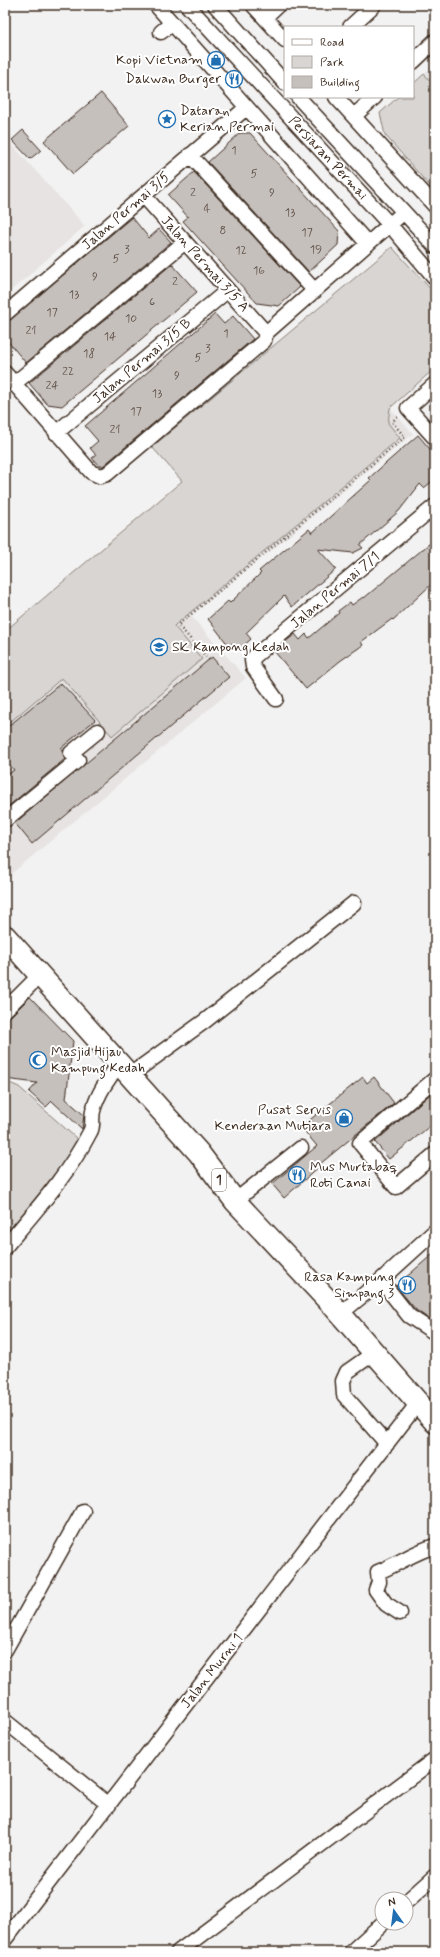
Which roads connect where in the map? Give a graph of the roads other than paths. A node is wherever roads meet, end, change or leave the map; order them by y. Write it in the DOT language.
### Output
graph roads {
  1 [pos="156,5"];
  2 [pos="187,5"];
  3 [pos="215,5"];
  4 [pos="253,5"];
  5 [pos="278,5"];
  6 [pos="374,5"];
  7 [pos="264,18"];
  8 [pos="172,23"];
  9 [pos="351,26"];
  10 [pos="161,32"];
  11 [pos="284,39"];
  12 [pos="435,41"];
  13 [pos="414,61"];
  14 [pos="284,82"];
  15 [pos="299,98"];
  16 [pos="337,98"];
  17 [pos="374,98"];
  18 [pos="246,108"];
  19 [pos="354,116"];
  20 [pos="190,155"];
  21 [pos="144,196"];
  22 [pos="435,206"];
  23 [pos="404,212"];
  24 [pos="390,224"];
  25 [pos="185,242"];
  26 [pos="368,244"];
  27 [pos="435,246"];
  28 [pos="435,278"];
  29 [pos="228,290"];
  30 [pos="314,291"];
  31 [pos="5,314"];
  32 [pos="266,333"];
  33 [pos="10,378"];
  34 [pos="435,384"];
  35 [pos="56,432"];
  36 [pos="435,438"];
  37 [pos="435,506"];
  38 [pos="276,700"];
  39 [pos="98,731"];
  40 [pos="5,820"];
  41 [pos="354,903"];
  42 [pos="5,936"];
  43 [pos="40,975"];
  44 [pos="7,1003"];
  45 [pos="125,1069"];
  46 [pos="435,1079"];
  47 [pos="301,1148"];
  48 [pos="435,1154"];
  49 [pos="234,1201"];
  50 [pos="435,1231"];
  51 [pos="5,1246"];
  52 [pos="379,1282"];
  53 [pos="340,1314"];
  54 [pos="435,1333"];
  55 [pos="374,1353"];
  56 [pos="418,1403"];
  57 [pos="435,1422"];
  58 [pos="387,1444"];
  59 [pos="83,1511"];
  60 [pos="435,1546"];
  61 [pos="400,1613"];
  62 [pos="5,1650"];
  63 [pos="5,1721"];
  64 [pos="435,1759"];
  65 [pos="109,1805"];
  66 [pos="435,1876"];
  67 [pos="414,1895"];
  68 [pos="374,1931"];
  69 [pos="5,1939"];
  70 [pos="178,1952"];
  71 [pos="351,1952"];
  1 -- 8 [label="street"];
  2 -- 24 [label="street, Persiaran Permai"];
  3 -- 14 [label="street"];
  4 -- 7 [label="street"];
  5 -- 7 [label="street"];
  6 -- 9 [label="street"];
  7 -- 11 [label="street"];
  8 -- 10 [label="street"];
  8 -- 18 [label="street"];
  12 -- 13 [label="street"];
  15 -- 23 [label="street, Persiaran Permai"];
  16 -- 19 [label="street"];
  17 -- 19 [label="street"];
  18 -- 20 [label="street, Jalan Permai 3/5"];
  18 -- 26 [label="street"];
  19 -- 22 [label="street"];
  20 -- 21 [label="street, Jalan Permai 3/5"];
  20 -- 30 [label="street"];
  21 -- 25 [label="street, Jalan Permai 3/5 A"];
  21 -- 31 [label="street, Jalan Permai 3/5"];
  23 -- 24 [label="street"];
  23 -- 27 [label="street, Persiaran Permai"];
  24 -- 26 [label="street"];
  24 -- 28 [label="street, Persiaran Permai"];
  25 -- 29 [label="street, Jalan Permai 3/5 A"];
  25 -- 33 [label="street"];
  26 -- 30 [label="street"];
  29 -- 32 [label="street, Jalan Permai 3/5 A"];
  29 -- 35 [label="street, Jalan Permai 3/5 B"];
  30 -- 32 [label="street"];
  32 -- 35 [label="street"];
  33 -- 35 [label="street"];
  34 -- 36 [label="street"];
  37 -- 38 [label="street, Jalan Permai 7/1"];
  39 -- 40 [label="street"];
  41 -- 45 [label="street"];
  42 -- 43 [label="highway, 1"];
  43 -- 44 [label="street"];
  43 -- 45 [label="highway, 1"];
  45 -- 49 [label="highway, 1"];
  45 -- 51 [label="street"];
  46 -- 48 [label="street"];
  47 -- 49 [label="street"];
  49 -- 53 [label="highway, 1"];
  50 -- 52 [label="street"];
  52 -- 53 [label="street"];
  52 -- 54 [label="street"];
  53 -- 55 [label="highway, 1"];
  55 -- 56 [label="highway, 1"];
  55 -- 58 [label="street"];
  56 -- 57 [label="highway, 1"];
  56 -- 58 [label="street, Jalan Murni 1"];
  58 -- 65 [label="street, Jalan Murni 1"];
  59 -- 62 [label="street"];
  60 -- 61 [label="street"];
  63 -- 65 [label="street"];
  64 -- 70 [label="street"];
  65 -- 69 [label="street, Jalan Murni 1"];
  66 -- 67 [label="street"];
  68 -- 71 [label="street"];
}
